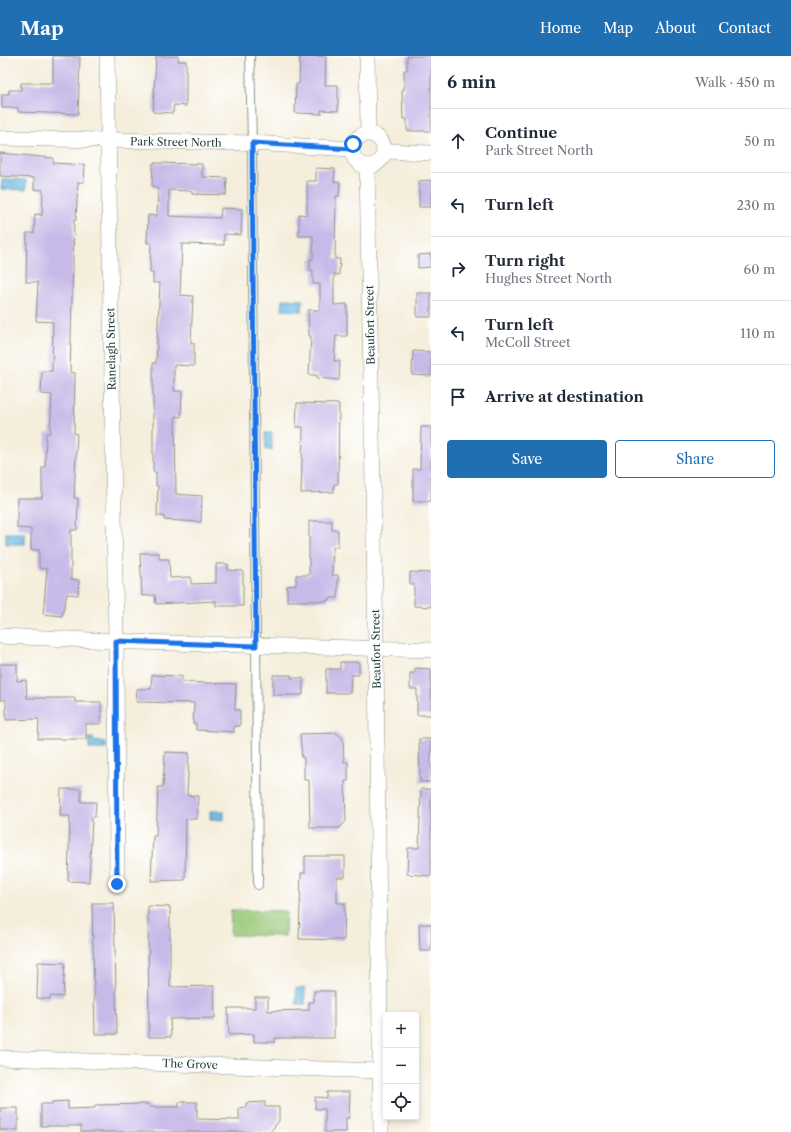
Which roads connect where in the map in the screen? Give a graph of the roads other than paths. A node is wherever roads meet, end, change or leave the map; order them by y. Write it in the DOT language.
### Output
graph roads {
  1 [pos="107,56"];
  2 [pos="250,56"];
  3 [pos="367,56"];
  4 [pos="368,133"];
  5 [pos="0,138"];
  6 [pos="108,141"];
  7 [pos="252,143"];
  8 [pos="352,149"];
  9 [pos="385,151"];
  10 [pos="431,152"];
  11 [pos="367,166"];
  12 [pos="0,636"];
  13 [pos="116,641"];
  14 [pos="256,646"];
  15 [pos="376,649"];
  16 [pos="431,650"];
  17 [pos="117,884"];
  18 [pos="258,885"];
  19 [pos="0,1058"];
  20 [pos="380,1071"];
  21 [pos="381,1132"];
  1 -- 6 [label="street, Ranelagh Street"];
  2 -- 7 [label="lane"];
  3 -- 4 [label="street"];
  4 -- 8 [label="street"];
  4 -- 9 [label="street"];
  5 -- 6 [label="street, Park Street North"];
  6 -- 7 [label="street, Park Street North"];
  6 -- 13 [label="street, Ranelagh Street"];
  7 -- 8 [label="street, Park Street North"];
  7 -- 14 [label="lane"];
  8 -- 11 [label="street"];
  9 -- 10 [label="street"];
  9 -- 11 [label="street"];
  11 -- 15 [label="street, Beaufort Street"];
  12 -- 13 [label="street"];
  13 -- 14 [label="street"];
  13 -- 17 [label="street, Ranelagh Street"];
  14 -- 15 [label="street"];
  14 -- 18 [label="lane"];
  15 -- 16 [label="street"];
  15 -- 20 [label="street, Beaufort Street"];
  19 -- 20 [label="street, The Grove"];
  20 -- 21 [label="street, Beaufort Street"];
}
